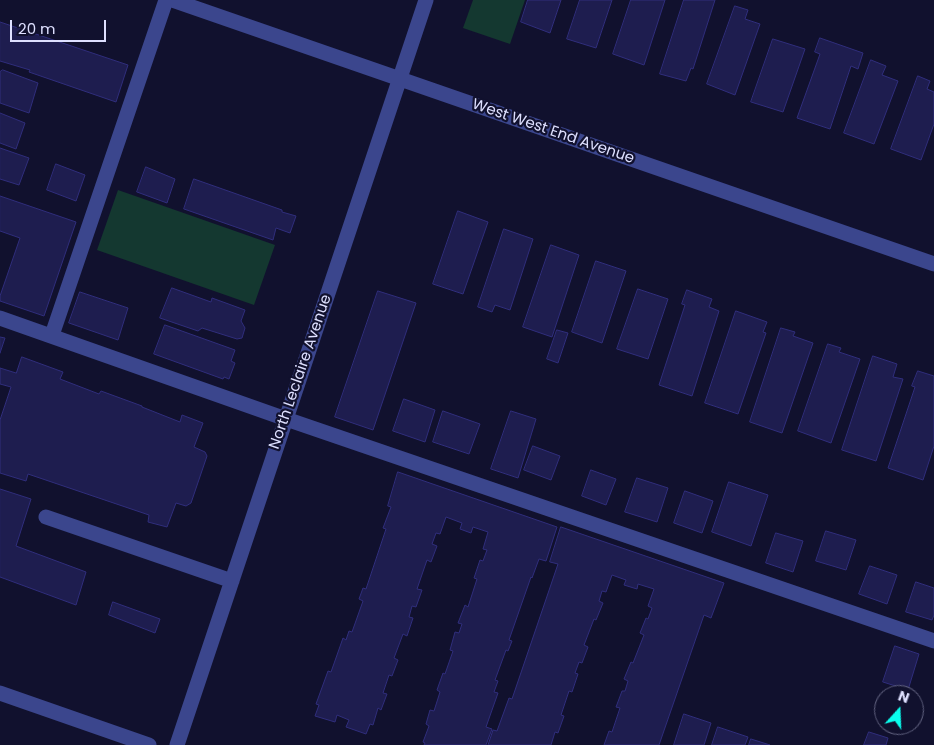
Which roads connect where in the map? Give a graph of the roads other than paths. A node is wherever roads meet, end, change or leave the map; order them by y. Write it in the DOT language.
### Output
graph roads {
  1 [pos="166,0"];
  2 [pos="172,0"];
  3 [pos="426,0"];
  4 [pos="400,79"];
  5 [pos="934,264"];
  6 [pos="0,318"];
  7 [pos="52,335"];
  8 [pos="286,419"];
  9 [pos="46,517"];
  10 [pos="232,581"];
  11 [pos="934,641"];
  12 [pos="0,692"];
  13 [pos="149,745"];
  14 [pos="177,745"];
  1 -- 7 [label="street"];
  2 -- 4 [label="street, West West End Avenue"];
  3 -- 4 [label="street, North Leclaire Avenue"];
  4 -- 5 [label="street, West West End Avenue"];
  4 -- 8 [label="street, North Leclaire Avenue"];
  6 -- 7 [label="street"];
  7 -- 8 [label="street"];
  8 -- 10 [label="street, North Leclaire Avenue"];
  8 -- 11 [label="street"];
  9 -- 10 [label="street"];
  10 -- 14 [label="street, North Leclaire Avenue"];
  12 -- 13 [label="street"];
}
